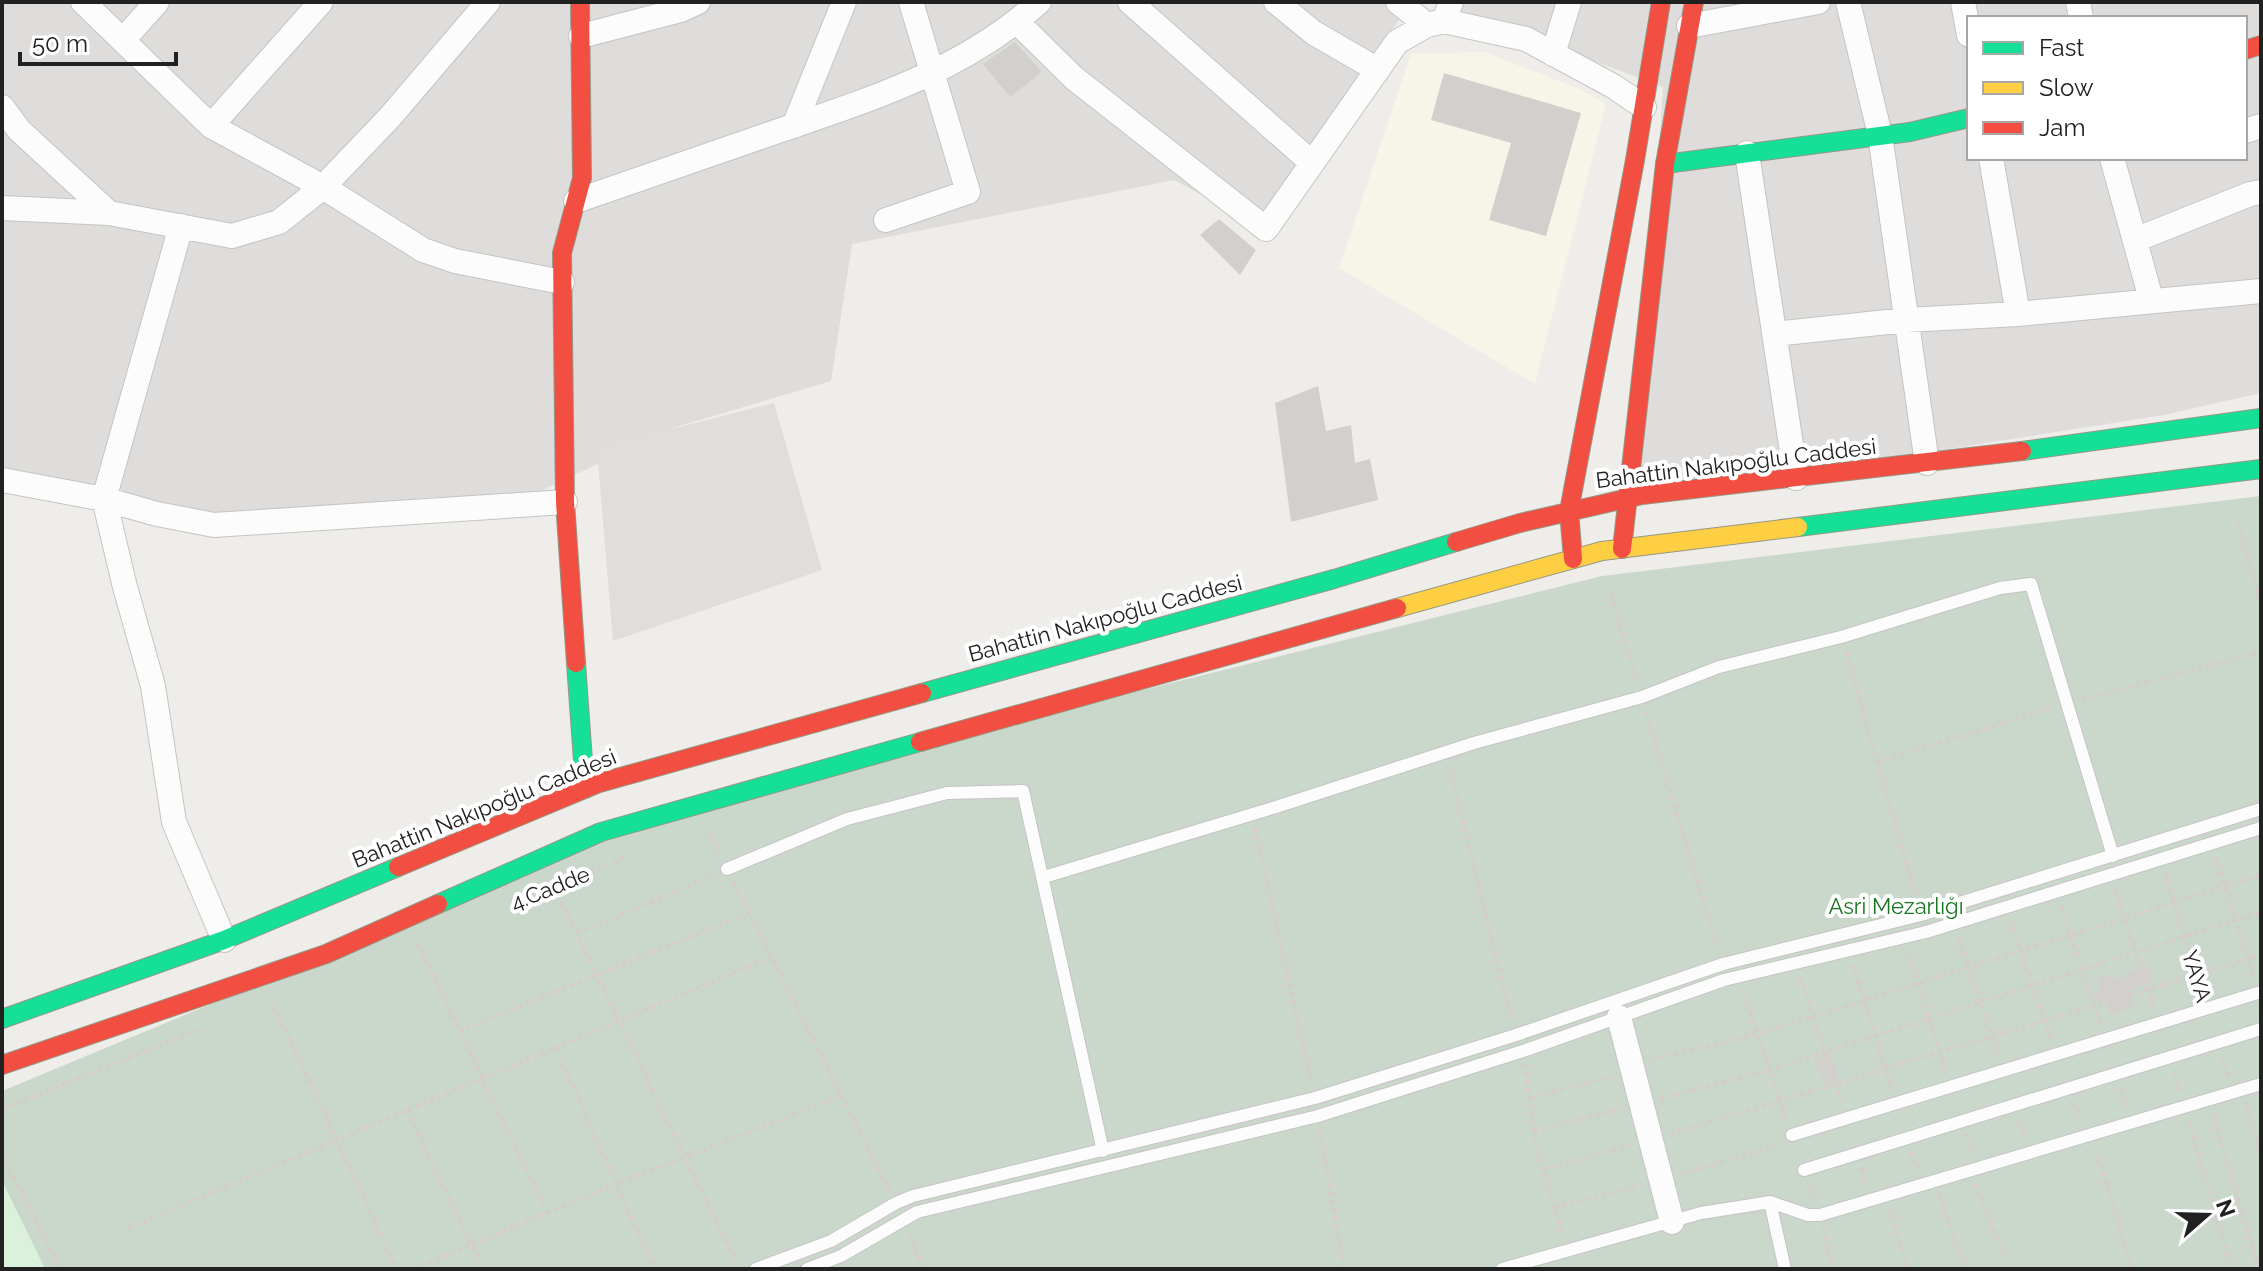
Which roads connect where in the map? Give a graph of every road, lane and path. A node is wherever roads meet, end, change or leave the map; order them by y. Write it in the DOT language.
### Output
graph roads {
  1 [pos="83,2"];
  2 [pos="157,2"];
  3 [pos="321,2"];
  4 [pos="488,2"];
  5 [pos="580,2"];
  6 [pos="698,2"];
  7 [pos="844,2"];
  8 [pos="911,2"];
  9 [pos="1039,2"];
  10 [pos="1130,2"];
  11 [pos="1276,2"];
  12 [pos="1398,2"];
  13 [pos="1569,2"];
  14 [pos="1661,2"];
  15 [pos="1818,2"];
  16 [pos="1848,2"];
  17 [pos="1963,2"];
  18 [pos="1692,14"];
  19 [pos="1440,16"];
  20 [pos="1017,22"];
  21 [pos="1967,24"];
  22 [pos="581,36"];
  23 [pos="123,40"];
  24 [pos="1553,54"];
  25 [pos="1378,70"];
  26 [pos="930,74"];
  27 [pos="2,107"];
  28 [pos="1644,107"];
  29 [pos="1967,118"];
  30 [pos="211,126"];
  31 [pos="794,126"];
  32 [pos="1880,135"];
  33 [pos="1747,153"];
  34 [pos="1991,160"];
  35 [pos="2113,160"];
  36 [pos="1312,163"];
  37 [pos="1665,164"];
  38 [pos="323,187"];
  39 [pos="2261,192"];
  40 [pos="576,201"];
  41 [pos="2,208"];
  42 [pos="109,213"];
  43 [pos="886,220"];
  44 [pos="181,226"];
  45 [pos="2135,240"];
  46 [pos="562,282"];
  47 [pos="2261,291"];
  48 [pos="2151,299"];
  49 [pos="2018,314"];
  50 [pos="1906,320"];
  51 [pos="1774,334"];
  52 [pos="2261,418"];
  53 [pos="1927,463"];
  54 [pos="2261,469"];
  55 [pos="1796,478"];
  56 [pos="2,480"];
  57 [pos="1628,498"];
  58 [pos="104,499"];
  59 [pos="565,502"];
  60 [pos="1569,511"];
  61 [pos="2237,519"];
  62 [pos="1622,549"];
  63 [pos="1573,559"];
  64 [pos="1611,594"];
  65 [pos="2261,606"];
  66 [pos="1841,637"];
  67 [pos="1642,697"];
  68 [pos="1446,752"];
  69 [pos="585,789"];
  70 [pos="2261,809"];
  71 [pos="1252,814"];
  72 [pos="705,824"];
  73 [pos="2261,828"];
  74 [pos="2211,844"];
  75 [pos="636,853"];
  76 [pos="2113,856"];
  77 [pos="2160,860"];
  78 [pos="727,869"];
  79 [pos="2111,875"];
  80 [pos="2261,875"];
  81 [pos="1044,877"];
  82 [pos="554,887"];
  83 [pos="2225,887"];
  84 [pos="2056,892"];
  85 [pos="527,898"];
  86 [pos="2174,903"];
  87 [pos="2261,912"];
  88 [pos="749,913"];
  89 [pos="1921,915"];
  90 [pos="2125,918"];
  91 [pos="2236,920"];
  92 [pos="1954,923"];
  93 [pos="576,932"];
  94 [pos="2071,936"];
  95 [pos="2184,937"];
  96 [pos="1904,938"];
  97 [pos="224,940"];
  98 [pos="417,941"];
  99 [pos="1849,951"];
  100 [pos="2135,952"];
  101 [pos="2261,955"];
  102 [pos="771,957"];
  103 [pos="2248,959"];
  104 [pos="1796,963"];
  105 [pos="1723,964"];
  106 [pos="1969,967"];
  107 [pos="2082,970"];
  108 [pos="597,975"];
  109 [pos="2197,975"];
  110 [pos="1737,978"];
  111 [pos="1918,983"];
  112 [pos="2148,990"];
  113 [pos="2260,993"];
  114 [pos="271,1000"];
  115 [pos="1864,1000"];
  116 [pos="1980,1003"];
  117 [pos="2094,1006"];
  118 [pos="2207,1008"];
  119 [pos="1813,1016"];
  120 [pos="1619,1017"];
  121 [pos="2,1019"];
  122 [pos="1930,1019"];
  123 [pos="619,1021"];
  124 [pos="213,1024"];
  125 [pos="2158,1024"];
  126 [pos="2261,1029"];
  127 [pos="459,1031"];
  128 [pos="1757,1034"];
  129 [pos="1516,1035"];
  130 [pos="1876,1036"];
  131 [pos="1992,1038"];
  132 [pos="2105,1040"];
  133 [pos="2218,1042"];
  134 [pos="556,1047"];
  135 [pos="1523,1051"];
  136 [pos="1825,1053"];
  137 [pos="1940,1053"];
  138 [pos="2169,1058"];
  139 [pos="2,1065"];
  140 [pos="1632,1068"];
  141 [pos="1769,1070"];
  142 [pos="1886,1070"];
  143 [pos="2003,1071"];
  144 [pos="2116,1074"];
  145 [pos="482,1078"];
  146 [pos="2261,1084"];
  147 [pos="1835,1086"];
  148 [pos="1951,1087"];
  149 [pos="2238,1090"];
  150 [pos="840,1096"];
  151 [pos="1315,1098"];
  152 [pos="1529,1098"];
  153 [pos="2209,1099"];
  154 [pos="1781,1102"];
  155 [pos="1896,1103"];
  156 [pos="1641,1104"];
  157 [pos="2014,1105"];
  158 [pos="2184,1106"];
  159 [pos="2,1109"];
  160 [pos="407,1110"];
  161 [pos="1318,1116"];
  162 [pos="1846,1119"];
  163 [pos="1962,1121"];
  164 [pos="2132,1122"];
  165 [pos="1534,1131"];
  166 [pos="1792,1135"];
  167 [pos="1907,1138"];
  168 [pos="336,1140"];
  169 [pos="1651,1140"];
  170 [pos="1103,1151"];
  171 [pos="2030,1152"];
  172 [pos="1857,1153"];
  173 [pos="2,1155"];
  174 [pos="2261,1155"];
  175 [pos="685,1157"];
  176 [pos="1973,1169"];
  177 [pos="1543,1170"];
  178 [pos="1804,1170"];
  179 [pos="1928,1183"];
  180 [pos="616,1184"];
  181 [pos="1885,1195"];
  182 [pos="1872,1200"];
  183 [pos="1770,1202"];
  184 [pos="896,1203"];
  185 [pos="547,1213"];
  186 [pos="1820,1215"];
  187 [pos="903,1219"];
  188 [pos="1672,1222"];
  189 [pos="128,1228"];
  190 [pos="2125,1242"];
  191 [pos="471,1245"];
  192 [pos="1568,1252"];
  193 [pos="2006,1260"];
  194 [pos="60,1269"];
  195 [pos="397,1269"];
  196 [pos="414,1269"];
  197 [pos="483,1269"];
  198 [pos="654,1269"];
  199 [pos="739,1269"];
  200 [pos="756,1269"];
  201 [pos="807,1269"];
  202 [pos="924,1269"];
  203 [pos="1344,1269"];
  204 [pos="1502,1269"];
  205 [pos="1785,1269"];
  206 [pos="1832,1269"];
  207 [pos="1908,1269"];
  208 [pos="1966,1269"];
  209 [pos="2132,1269"];
  210 [pos="2231,1269"];
  211 [pos="2258,1269"];
  1 -- 23 [label="street"];
  2 -- 23 [label="street"];
  3 -- 30 [label="street"];
  4 -- 38 [label="street"];
  5 -- 22 [label="main road"];
  6 -- 22 [label="street"];
  7 -- 31 [label="street"];
  8 -- 26 [label="street"];
  9 -- 20 [label="street"];
  10 -- 36 [label="street"];
  11 -- 25 [label="street"];
  12 -- 19 [label="street"];
  13 -- 24 [label="street"];
  14 -- 28 [label="main road"];
  15 -- 18 [label="street"];
  16 -- 32 [label="street"];
  17 -- 21 [label="street"];
  18 -- 37 [label="main road"];
  19 -- 24 [label="street"];
  19 -- 25 [label="street"];
  20 -- 26 [label="street"];
  20 -- 36 [label="street"];
  22 -- 40 [label="main road"];
  23 -- 30 [label="street"];
  24 -- 28 [label="street"];
  25 -- 36 [label="street"];
  26 -- 31 [label="street"];
  26 -- 43 [label="street"];
  27 -- 42 [label="street"];
  28 -- 60 [label="main road"];
  29 -- 32 [label="main road"];
  30 -- 38 [label="street"];
  31 -- 40 [label="street"];
  32 -- 33 [label="main road"];
  32 -- 50 [label="street"];
  33 -- 37 [label="main road"];
  33 -- 51 [label="street"];
  34 -- 49 [label="street"];
  35 -- 45 [label="street"];
  37 -- 57 [label="main road"];
  38 -- 44 [label="street"];
  38 -- 46 [label="street"];
  39 -- 45 [label="street"];
  40 -- 46 [label="main road"];
  41 -- 42 [label="street"];
  42 -- 44 [label="street"];
  44 -- 58 [label="street"];
  45 -- 48 [label="street"];
  46 -- 59 [label="main road"];
  47 -- 48 [label="street"];
  48 -- 49 [label="street"];
  49 -- 50 [label="street"];
  50 -- 51 [label="street"];
  50 -- 53 [label="street"];
  51 -- 55 [label="street"];
  52 -- 53 [label="main road, Bahattin Nakıpoğlu Caddesi"];
  53 -- 55 [label="main road, Bahattin Nakıpoğlu Caddesi"];
  54 -- 62 [label="main road"];
  55 -- 57 [label="main road, Bahattin Nakıpoğlu Caddesi"];
  56 -- 58 [label="street"];
  57 -- 60 [label="main road, Bahattin Nakıpoğlu Caddesi"];
  57 -- 62 [label="main road"];
  58 -- 59 [label="street"];
  58 -- 97 [label="street"];
  59 -- 69 [label="main road"];
  60 -- 63 [label="main road"];
  60 -- 69 [label="main road, Bahattin Nakıpoğlu Caddesi"];
  61 -- 65 [label="path"];
  62 -- 63 [label="main road"];
  63 -- 139 [label="main road"];
  64 -- 67 [label="path"];
  66 -- 67 [label="lane"];
  66 -- 76 [label="lane"];
  66 -- 89 [label="path"];
  67 -- 68 [label="lane"];
  67 -- 105 [label="path"];
  68 -- 71 [label="lane"];
  68 -- 129 [label="path"];
  69 -- 97 [label="main road, Bahattin Nakıpoğlu Caddesi"];
  70 -- 76 [label="lane"];
  71 -- 81 [label="lane"];
  71 -- 151 [label="path"];
  72 -- 78 [label="path"];
  73 -- 74 [label="lane"];
  74 -- 77 [label="lane"];
  74 -- 83 [label="path"];
  75 -- 82 [label="path, 4.Cadde"];
  76 -- 89 [label="lane"];
  77 -- 79 [label="lane"];
  77 -- 86 [label="path, YAYA"];
  78 -- 81 [label="lane"];
  78 -- 88 [label="path"];
  78 -- 93 [label="path"];
  79 -- 84 [label="lane"];
  79 -- 90 [label="path"];
  80 -- 83 [label="path"];
  81 -- 170 [label="lane"];
  82 -- 85 [label="path, 4.Cadde"];
  82 -- 93 [label="path"];
  83 -- 86 [label="path"];
  83 -- 91 [label="path"];
  84 -- 92 [label="lane"];
  84 -- 94 [label="path"];
  86 -- 90 [label="path"];
  86 -- 95 [label="path, YAYA"];
  87 -- 91 [label="path"];
  88 -- 102 [label="path"];
  88 -- 108 [label="path"];
  89 -- 105 [label="lane"];
  90 -- 94 [label="path"];
  90 -- 100 [label="path"];
  91 -- 95 [label="path"];
  91 -- 103 [label="path"];
  92 -- 96 [label="lane"];
  92 -- 106 [label="path"];
  93 -- 108 [label="path"];
  94 -- 106 [label="path"];
  94 -- 107 [label="path"];
  95 -- 100 [label="path"];
  95 -- 109 [label="path, YAYA"];
  96 -- 99 [label="lane"];
  96 -- 111 [label="path"];
  97 -- 121 [label="main road, Bahattin Nakıpoğlu Caddesi"];
  98 -- 127 [label="path"];
  99 -- 104 [label="lane"];
  99 -- 115 [label="path"];
  100 -- 107 [label="path"];
  100 -- 112 [label="path"];
  101 -- 103 [label="path"];
  102 -- 123 [label="path"];
  102 -- 150 [label="path"];
  103 -- 109 [label="path"];
  103 -- 113 [label="path"];
  104 -- 110 [label="lane"];
  104 -- 119 [label="path"];
  105 -- 129 [label="lane"];
  106 -- 111 [label="path"];
  106 -- 116 [label="path"];
  107 -- 116 [label="path"];
  107 -- 117 [label="path"];
  108 -- 123 [label="path"];
  108 -- 127 [label="path"];
  109 -- 112 [label="path"];
  109 -- 118 [label="path, YAYA"];
  110 -- 120 [label="lane"];
  110 -- 128 [label="path"];
  111 -- 115 [label="path"];
  111 -- 122 [label="path"];
  112 -- 117 [label="path"];
  112 -- 125 [label="path"];
  113 -- 118 [label="lane"];
  114 -- 168 [label="path"];
  115 -- 119 [label="path"];
  115 -- 130 [label="path"];
  116 -- 122 [label="path"];
  116 -- 131 [label="path"];
  117 -- 131 [label="path"];
  117 -- 132 [label="path"];
  118 -- 125 [label="lane"];
  119 -- 128 [label="path"];
  119 -- 136 [label="path"];
  120 -- 135 [label="lane"];
  120 -- 140 [label="street"];
  122 -- 130 [label="path"];
  122 -- 137 [label="path"];
  123 -- 134 [label="path"];
  123 -- 175 [label="path"];
  124 -- 159 [label="path"];
  125 -- 132 [label="lane"];
  126 -- 133 [label="lane"];
  127 -- 145 [label="path"];
  128 -- 140 [label="path"];
  128 -- 141 [label="path"];
  129 -- 151 [label="lane"];
  130 -- 136 [label="path"];
  130 -- 142 [label="path"];
  131 -- 137 [label="path"];
  131 -- 143 [label="path"];
  132 -- 143 [label="lane"];
  133 -- 138 [label="lane"];
  133 -- 149 [label="path"];
  134 -- 145 [label="path"];
  134 -- 180 [label="path"];
  135 -- 152 [label="path"];
  135 -- 161 [label="lane"];
  136 -- 141 [label="path"];
  136 -- 147 [label="path"];
  137 -- 142 [label="path"];
  137 -- 148 [label="path"];
  138 -- 144 [label="lane"];
  138 -- 158 [label="path"];
  140 -- 152 [label="path"];
  140 -- 156 [label="street"];
  141 -- 154 [label="path"];
  141 -- 156 [label="path"];
  142 -- 147 [label="path"];
  142 -- 155 [label="path"];
  143 -- 148 [label="lane"];
  144 -- 157 [label="lane"];
  144 -- 164 [label="path"];
  145 -- 160 [label="path"];
  145 -- 185 [label="path"];
  146 -- 149 [label="lane"];
  147 -- 154 [label="path"];
  147 -- 162 [label="path"];
  148 -- 155 [label="lane"];
  149 -- 153 [label="lane"];
  149 -- 174 [label="path"];
  150 -- 175 [label="path"];
  150 -- 184 [label="path"];
  151 -- 170 [label="lane"];
  152 -- 165 [label="path"];
  153 -- 158 [label="lane"];
  153 -- 211 [label="path"];
  154 -- 166 [label="path"];
  154 -- 169 [label="path"];
  155 -- 162 [label="lane"];
  156 -- 165 [label="path"];
  156 -- 169 [label="street"];
  157 -- 163 [label="lane"];
  157 -- 171 [label="path"];
  158 -- 164 [label="lane"];
  158 -- 210 [label="path"];
  160 -- 168 [label="path"];
  160 -- 191 [label="path"];
  161 -- 187 [label="lane"];
  161 -- 203 [label="path"];
  162 -- 166 [label="lane"];
  163 -- 167 [label="lane"];
  163 -- 176 [label="path"];
  164 -- 171 [label="lane"];
  165 -- 177 [label="path"];
  167 -- 172 [label="lane"];
  167 -- 179 [label="path"];
  168 -- 189 [label="path"];
  168 -- 195 [label="path"];
  169 -- 177 [label="path"];
  169 -- 188 [label="street"];
  170 -- 184 [label="lane"];
  171 -- 176 [label="lane"];
  172 -- 178 [label="lane"];
  172 -- 182 [label="path"];
  173 -- 194 [label="path"];
  175 -- 180 [label="path"];
  175 -- 199 [label="path"];
  176 -- 179 [label="lane"];
  176 -- 193 [label="path"];
  177 -- 192 [label="path"];
  178 -- 186 [label="path"];
  179 -- 181 [label="lane"];
  179 -- 208 [label="path"];
  180 -- 185 [label="path"];
  180 -- 198 [label="path"];
  181 -- 182 [label="lane"];
  181 -- 207 [label="path"];
  182 -- 186 [label="lane"];
  183 -- 186 [label="lane"];
  183 -- 188 [label="lane"];
  183 -- 205 [label="lane"];
  184 -- 200 [label="lane"];
  185 -- 191 [label="path"];
  186 -- 206 [label="path"];
  187 -- 201 [label="lane"];
  187 -- 202 [label="path"];
  188 -- 192 [label="lane"];
  190 -- 209 [label="path"];
  191 -- 196 [label="path"];
  191 -- 197 [label="path"];
  192 -- 204 [label="lane"];
}
